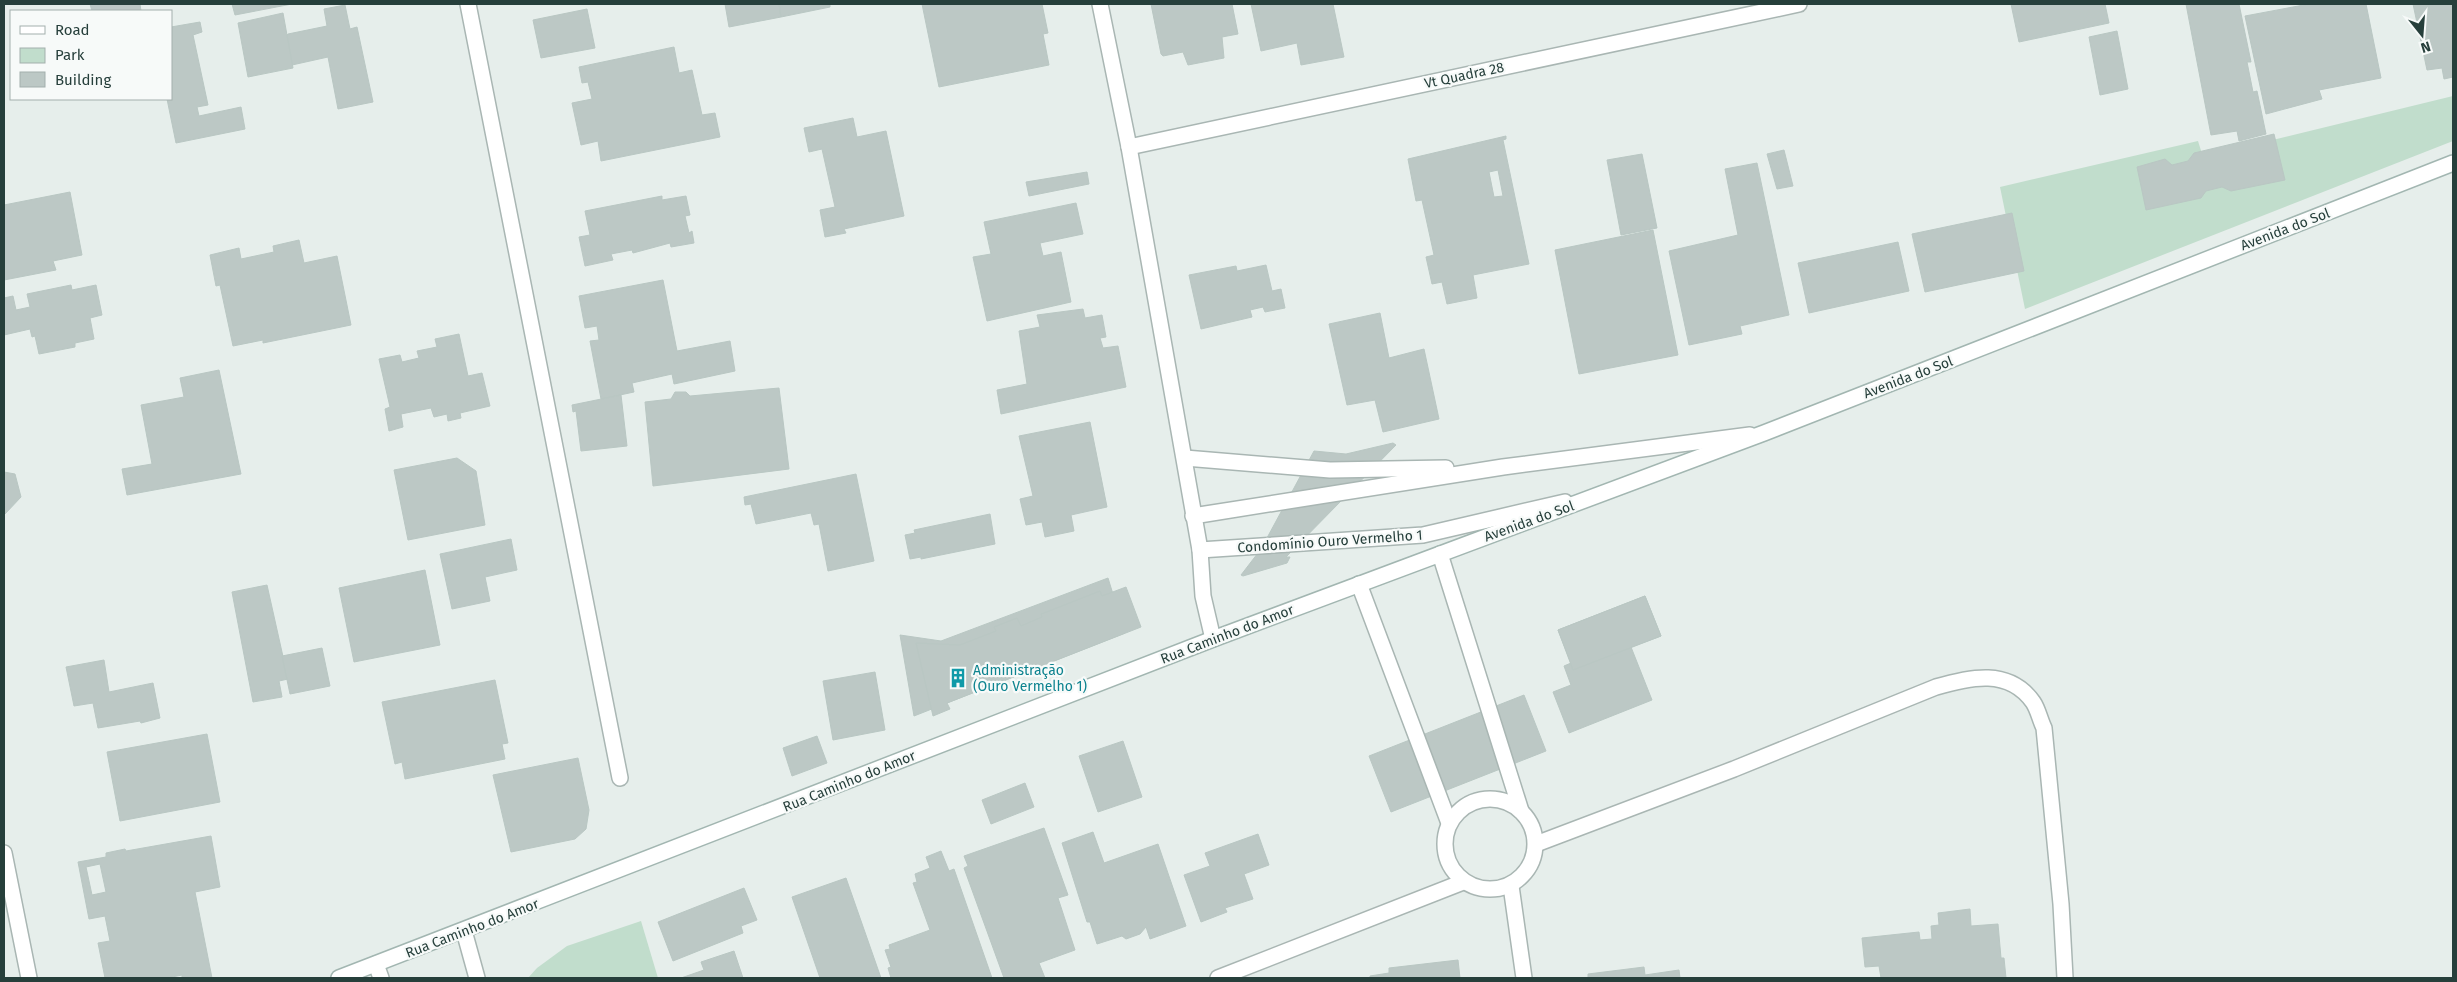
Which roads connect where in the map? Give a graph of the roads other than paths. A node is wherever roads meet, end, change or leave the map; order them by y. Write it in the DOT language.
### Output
graph roads {
  1 [pos="468,4"];
  2 [pos="1100,4"];
  3 [pos="1799,4"];
  4 [pos="1130,147"];
  5 [pos="2453,163"];
  6 [pos="1764,433"];
  7 [pos="1185,458"];
  8 [pos="1502,467"];
  9 [pos="1605,493"];
  10 [pos="1193,516"];
  11 [pos="1200,550"];
  12 [pos="1440,554"];
  13 [pos="1360,584"];
  14 [pos="1213,639"];
  15 [pos="620,778"];
  16 [pos="1521,811"];
  17 [pos="1449,823"];
  18 [pos="1536,844"];
  19 [pos="4,853"];
  20 [pos="1463,882"];
  21 [pos="1511,886"];
  22 [pos="464,931"];
  23 [pos="378,971"];
  24 [pos="346,977"];
  25 [pos="29,978"];
  26 [pos="477,978"];
  27 [pos="1218,978"];
  28 [pos="1524,978"];
  29 [pos="2065,978"];
  1 -- 15 [label="street"];
  2 -- 4 [label="street"];
  3 -- 4 [label="street, Vt Quadra 28"];
  4 -- 7 [label="street"];
  5 -- 6 [label="street, Avenida do Sol"];
  6 -- 8 [label="street"];
  6 -- 9 [label="street, Avenida do Sol"];
  7 -- 8 [label="street"];
  7 -- 10 [label="street"];
  8 -- 10 [label="street"];
  9 -- 11 [label="street, Condomínio Ouro Vermelho 1"];
  9 -- 12 [label="street, Avenida do Sol"];
  10 -- 11 [label="street"];
  11 -- 14 [label="street"];
  12 -- 13 [label="street, Avenida do Sol"];
  12 -- 16 [label="street"];
  13 -- 14 [label="street, Rua Caminho do Amor"];
  13 -- 17 [label="street"];
  14 -- 22 [label="street, Rua Caminho do Amor"];
  16 -- 17 [label="street"];
  16 -- 18 [label="street"];
  17 -- 20 [label="street"];
  18 -- 21 [label="street"];
  18 -- 29 [label="street"];
  19 -- 25 [label="street"];
  20 -- 21 [label="street"];
  20 -- 27 [label="street"];
  21 -- 28 [label="street"];
  22 -- 23 [label="street, Rua Caminho do Amor"];
  22 -- 26 [label="street"];
  23 -- 24 [label="street, Rua Caminho do Amor"];
}
